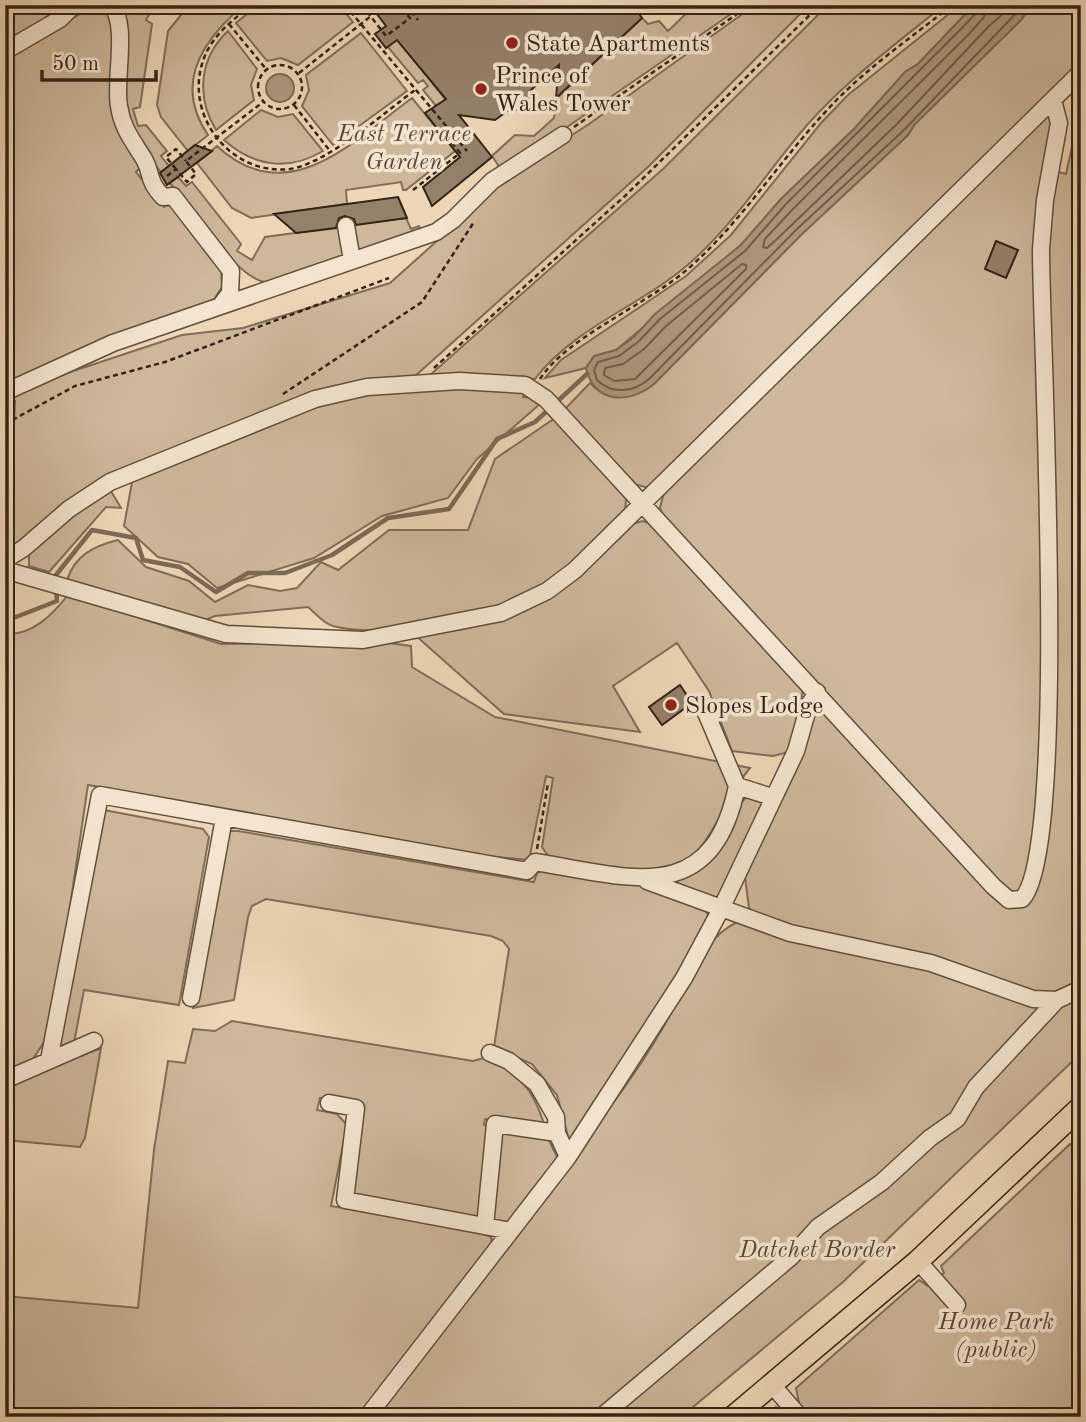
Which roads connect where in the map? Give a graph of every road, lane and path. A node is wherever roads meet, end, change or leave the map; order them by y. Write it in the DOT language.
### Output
graph roads {
  1 [pos="74,5"];
  2 [pos="111,5"];
  3 [pos="251,5"];
  4 [pos="345,5"];
  5 [pos="362,5"];
  6 [pos="399,5"];
  7 [pos="406,5"];
  8 [pos="750,5"];
  9 [pos="820,5"];
  10 [pos="952,5"];
  11 [pos="371,16"];
  12 [pos="418,20"];
  13 [pos="229,24"];
  14 [pos="360,25"];
  15 [pos="5,51"];
  16 [pos="266,69"];
  17 [pos="1081,72"];
  18 [pos="298,74"];
  19 [pos="415,90"];
  20 [pos="1053,100"];
  21 [pos="263,102"];
  22 [pos="294,105"];
  23 [pos="563,135"];
  24 [pos="216,138"];
  25 [pos="452,138"];
  26 [pos="330,151"];
  27 [pos="467,151"];
  28 [pos="186,161"];
  29 [pos="413,190"];
  30 [pos="478,216"];
  31 [pos="346,226"];
  32 [pos="352,260"];
  33 [pos="231,271"];
  34 [pos="389,278"];
  35 [pos="262,291"];
  36 [pos="221,306"];
  37 [pos="420,383"];
  38 [pos="5,392"];
  39 [pos="283,394"];
  40 [pos="540,394"];
  41 [pos="5,424"];
  42 [pos="643,505"];
  43 [pos="5,560"];
  44 [pos="5,570"];
  45 [pos="817,692"];
  46 [pos="704,708"];
  47 [pos="548,783"];
  48 [pos="737,786"];
  49 [pos="772,797"];
  50 [pos="224,818"];
  51 [pos="535,862"];
  52 [pos="645,880"];
  53 [pos="721,909"];
  54 [pos="1081,989"];
  55 [pos="191,998"];
  56 [pos="1056,1000"];
  57 [pos="94,1041"];
  58 [pos="490,1053"];
  59 [pos="49,1060"];
  60 [pos="5,1080"];
  61 [pos="329,1104"];
  62 [pos="1077,1119"];
  63 [pos="557,1133"];
  64 [pos="568,1157"];
  65 [pos="485,1226"];
  66 [pos="511,1231"];
  67 [pos="918,1261"];
  68 [pos="957,1305"];
  69 [pos="773,1386"];
  70 [pos="367,1417"];
  71 [pos="601,1417"];
  72 [pos="733,1417"];
  73 [pos="800,1417"];
  1 -- 15 [label="lane"];
  2 -- 33 [label="lane"];
  3 -- 13 [label="path"];
  4 -- 14 [label="path"];
  5 -- 11 [label="path"];
  6 -- 11 [label="path"];
  7 -- 12 [label="path"];
  8 -- 23 [label="path"];
  9 -- 37 [label="path"];
  10 -- 40 [label="path"];
  11 -- 14 [label="path"];
  13 -- 16 [label="path"];
  13 -- 24 [label="path"];
  14 -- 18 [label="path"];
  14 -- 19 [label="path"];
  16 -- 18 [label="path"];
  16 -- 21 [label="path"];
  17 -- 20 [label="lane"];
  18 -- 22 [label="path"];
  19 -- 25 [label="path"];
  19 -- 26 [label="path"];
  20 -- 42 [label="lane"];
  20 -- 45 [label="lane"];
  21 -- 22 [label="path"];
  21 -- 24 [label="path"];
  22 -- 26 [label="path"];
  23 -- 32 [label="lane"];
  24 -- 26 [label="path"];
  24 -- 28 [label="path"];
  25 -- 27 [label="path"];
  25 -- 29 [label="path"];
  28 -- 28 [label="path"];
  30 -- 39 [label="path"];
  31 -- 32 [label="lane"];
  32 -- 35 [label="lane"];
  33 -- 35 [label="lane"];
  33 -- 36 [label="lane"];
  34 -- 41 [label="path"];
  35 -- 36 [label="lane"];
  36 -- 38 [label="lane"];
  37 -- 40 [label="lane"];
  37 -- 43 [label="lane"];
  40 -- 42 [label="lane"];
  42 -- 44 [label="lane"];
  42 -- 45 [label="lane"];
  45 -- 49 [label="lane"];
  46 -- 48 [label="lane"];
  47 -- 51 [label="path"];
  48 -- 49 [label="lane"];
  48 -- 52 [label="lane"];
  49 -- 53 [label="lane"];
  50 -- 51 [label="lane"];
  50 -- 55 [label="lane"];
  50 -- 59 [label="lane"];
  51 -- 52 [label="lane"];
  52 -- 53 [label="lane"];
  53 -- 56 [label="lane"];
  53 -- 64 [label="lane"];
  54 -- 56 [label="lane"];
  56 -- 71 [label="lane"];
  57 -- 59 [label="lane"];
  58 -- 63 [label="lane"];
  59 -- 60 [label="lane"];
  61 -- 65 [label="lane"];
  62 -- 67 [label="main road"];
  63 -- 64 [label="lane"];
  63 -- 65 [label="lane"];
  64 -- 66 [label="lane"];
  65 -- 66 [label="lane"];
  66 -- 70 [label="lane"];
  67 -- 68 [label="lane"];
  67 -- 69 [label="main road"];
  69 -- 72 [label="main road"];
  69 -- 73 [label="lane"];
}
